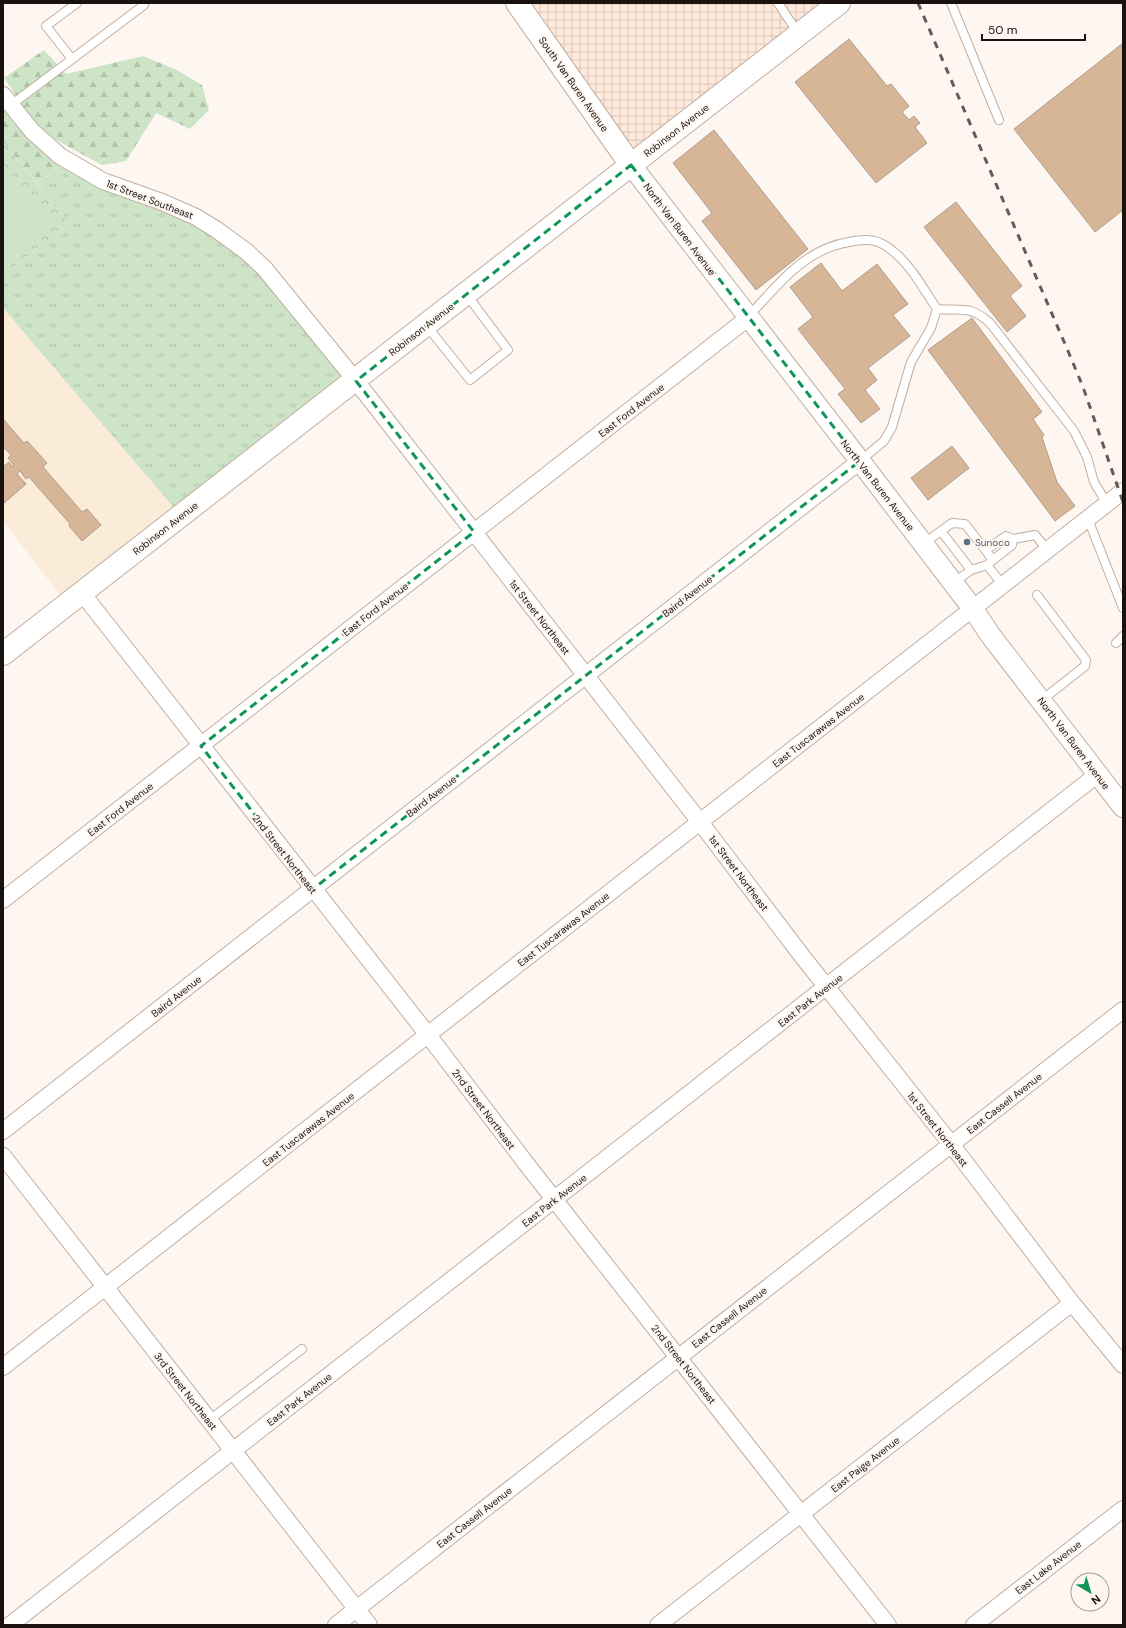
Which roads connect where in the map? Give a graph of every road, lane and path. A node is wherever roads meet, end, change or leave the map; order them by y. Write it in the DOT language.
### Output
graph roads {
  1 [pos="77,3"];
  2 [pos="143,3"];
  3 [pos="517,3"];
  4 [pos="778,3"];
  5 [pos="839,3"];
  6 [pos="951,3"];
  7 [pos="799,34"];
  8 [pos="72,59"];
  9 [pos="7,100"];
  10 [pos="999,120"];
  11 [pos="631,165"];
  12 [pos="466,294"];
  13 [pos="937,309"];
  14 [pos="748,318"];
  15 [pos="426,325"];
  16 [pos="356,381"];
  17 [pos="860,461"];
  18 [pos="1123,491"];
  19 [pos="1107,504"];
  20 [pos="1088,518"];
  21 [pos="941,531"];
  22 [pos="474,532"];
  23 [pos="1013,539"];
  24 [pos="923,544"];
  25 [pos="986,550"];
  26 [pos="1048,550"];
  27 [pos="990,563"];
  28 [pos="972,570"];
  29 [pos="953,583"];
  30 [pos="1003,585"];
  31 [pos="82,593"];
  32 [pos="1037,595"];
  33 [pos="1123,608"];
  34 [pos="973,609"];
  35 [pos="1123,636"];
  36 [pos="1116,643"];
  37 [pos="3,654"];
  38 [pos="585,676"];
  39 [pos="1042,700"];
  40 [pos="201,746"];
  41 [pos="1098,774"];
  42 [pos="1123,807"];
  43 [pos="700,822"];
  44 [pos="313,889"];
  45 [pos="3,900"];
  46 [pos="827,987"];
  47 [pos="1123,1010"];
  48 [pos="428,1035"];
  49 [pos="3,1131"];
  50 [pos="951,1144"];
  51 [pos="3,1156"];
  52 [pos="554,1200"];
  53 [pos="105,1287"];
  54 [pos="1072,1303"];
  55 [pos="302,1349"];
  56 [pos="678,1357"];
  57 [pos="1123,1365"];
  58 [pos="3,1367"];
  59 [pos="208,1421"];
  60 [pos="232,1452"];
  61 [pos="1123,1509"];
  62 [pos="802,1513"];
  63 [pos="357,1609"];
  64 [pos="10,1625"];
  65 [pos="336,1625"];
  66 [pos="369,1625"];
  67 [pos="658,1625"];
  68 [pos="888,1625"];
  69 [pos="974,1625"];
  1 -- 8 [label="lane"];
  2 -- 8 [label="lane"];
  3 -- 11 [label="main road, South Van Buren Avenue"];
  4 -- 7 [label="lane"];
  5 -- 7 [label="main road, Robinson Avenue"];
  6 -- 10 [label="lane"];
  7 -- 11 [label="main road, Robinson Avenue"];
  8 -- 9 [label="lane"];
  9 -- 16 [label="street, 1st Street Southeast"];
  11 -- 12 [label="main road, Robinson Avenue"];
  11 -- 14 [label="street, North Van Buren Avenue"];
  12 -- 15 [label="main road, Robinson Avenue"];
  12 -- 15 [label="lane"];
  13 -- 14 [label="lane"];
  13 -- 17 [label="lane"];
  13 -- 19 [label="lane"];
  14 -- 17 [label="street, North Van Buren Avenue"];
  14 -- 22 [label="street, East Ford Avenue"];
  15 -- 16 [label="main road, Robinson Avenue"];
  16 -- 22 [label="street, 1st Street Northeast"];
  16 -- 31 [label="main road, Robinson Avenue"];
  17 -- 24 [label="street, North Van Buren Avenue"];
  17 -- 38 [label="street, Baird Avenue"];
  18 -- 19 [label="street, East Tuscarawas Avenue"];
  19 -- 20 [label="street, East Tuscarawas Avenue"];
  20 -- 26 [label="street, East Tuscarawas Avenue"];
  20 -- 33 [label="lane"];
  21 -- 24 [label="lane"];
  21 -- 25 [label="lane"];
  21 -- 28 [label="lane"];
  22 -- 38 [label="street, 1st Street Northeast"];
  22 -- 40 [label="street, East Ford Avenue"];
  23 -- 25 [label="lane"];
  23 -- 26 [label="lane"];
  23 -- 27 [label="lane"];
  24 -- 29 [label="street, North Van Buren Avenue"];
  25 -- 27 [label="lane"];
  26 -- 30 [label="street, East Tuscarawas Avenue"];
  27 -- 28 [label="lane"];
  27 -- 30 [label="lane"];
  28 -- 29 [label="lane"];
  29 -- 34 [label="street, North Van Buren Avenue"];
  30 -- 34 [label="street, East Tuscarawas Avenue"];
  31 -- 37 [label="main road, Robinson Avenue"];
  31 -- 40 [label="street, 2nd Street Northeast"];
  32 -- 39 [label="lane"];
  34 -- 39 [label="street, North Van Buren Avenue"];
  34 -- 43 [label="street, East Tuscarawas Avenue"];
  35 -- 36 [label="lane"];
  38 -- 43 [label="street, 1st Street Northeast"];
  38 -- 44 [label="street, Baird Avenue"];
  39 -- 41 [label="street, North Van Buren Avenue"];
  40 -- 44 [label="street, 2nd Street Northeast"];
  40 -- 45 [label="street, East Ford Avenue"];
  41 -- 42 [label="street, North Van Buren Avenue"];
  41 -- 46 [label="street, East Park Avenue"];
  43 -- 46 [label="street, 1st Street Northeast"];
  43 -- 48 [label="street, East Tuscarawas Avenue"];
  44 -- 48 [label="street, 2nd Street Northeast"];
  44 -- 49 [label="street, Baird Avenue"];
  46 -- 50 [label="street, 1st Street Northeast"];
  46 -- 52 [label="street, East Park Avenue"];
  47 -- 50 [label="street, East Cassell Avenue"];
  48 -- 52 [label="street, 2nd Street Northeast"];
  48 -- 53 [label="street, East Tuscarawas Avenue"];
  50 -- 54 [label="street, 1st Street Northeast"];
  50 -- 56 [label="street, East Cassell Avenue"];
  51 -- 53 [label="street, 3rd Street Northeast"];
  52 -- 56 [label="street, 2nd Street Northeast"];
  52 -- 60 [label="street, East Park Avenue"];
  53 -- 58 [label="street, East Tuscarawas Avenue"];
  53 -- 59 [label="street, 3rd Street Northeast"];
  54 -- 57 [label="street, 1st Street Northeast"];
  54 -- 62 [label="street, East Paige Avenue"];
  55 -- 59 [label="lane"];
  56 -- 62 [label="street, 2nd Street Northeast"];
  56 -- 63 [label="street, East Cassell Avenue"];
  59 -- 60 [label="street, 3rd Street Northeast"];
  60 -- 63 [label="street, 3rd Street Northeast"];
  60 -- 64 [label="street, East Park Avenue"];
  61 -- 69 [label="street, East Lake Avenue"];
  62 -- 67 [label="street, East Paige Avenue"];
  62 -- 68 [label="street, 2nd Street Northeast"];
  63 -- 65 [label="street, East Cassell Avenue"];
  63 -- 66 [label="street, 3rd Street Northeast"];
}
